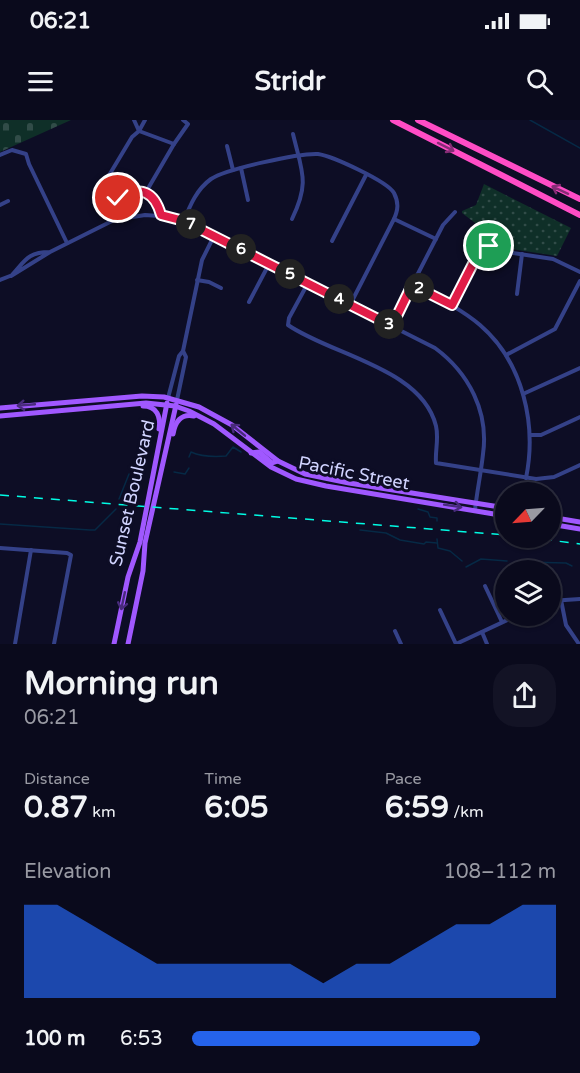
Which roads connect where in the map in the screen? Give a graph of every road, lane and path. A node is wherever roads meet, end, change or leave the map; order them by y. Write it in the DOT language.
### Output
graph roads {
  1 [pos="134,120"];
  2 [pos="145,120"];
  3 [pos="183,120"];
  4 [pos="393,120"];
  5 [pos="418,120"];
  6 [pos="139,131"];
  7 [pos="293,134"];
  8 [pos="174,144"];
  9 [pos="227,146"];
  10 [pos="0,155"];
  11 [pos="298,156"];
  12 [pos="241,168"];
  13 [pos="233,170"];
  14 [pos="366,175"];
  15 [pos="146,192"];
  16 [pos="580,199"];
  17 [pos="248,200"];
  18 [pos="8,201"];
  19 [pos="121,201"];
  20 [pos="0,205"];
  21 [pos="454,212"];
  22 [pos="161,215"];
  23 [pos="580,215"];
  24 [pos="120,219"];
  25 [pos="292,219"];
  26 [pos="394,219"];
  27 [pos="184,221"];
  28 [pos="214,236"];
  29 [pos="435,239"];
  30 [pos="332,241"];
  31 [pos="67,243"];
  32 [pos="50,252"];
  33 [pos="522,254"];
  34 [pos="269,264"];
  35 [pos="580,272"];
  36 [pos="11,276"];
  37 [pos="0,280"];
  38 [pos="197,280"];
  39 [pos="580,281"];
  40 [pos="308,283"];
  41 [pos="412,285"];
  42 [pos="221,288"];
  43 [pos="517,294"];
  44 [pos="249,303"];
  45 [pos="350,305"];
  46 [pos="452,305"];
  47 [pos="392,326"];
  48 [pos="183,351"];
  49 [pos="506,355"];
  50 [pos="580,368"];
  51 [pos="523,394"];
  52 [pos="168,398"];
  53 [pos="75,401"];
  54 [pos="176,403"];
  55 [pos="121,405"];
  56 [pos="167,405"];
  57 [pos="0,408"];
  58 [pos="48,411"];
  59 [pos="0,416"];
  60 [pos="580,417"];
  61 [pos="204,418"];
  62 [pos="530,435"];
  63 [pos="160,441"];
  64 [pos="167,443"];
  65 [pos="251,453"];
  66 [pos="278,461"];
  67 [pos="580,465"];
  68 [pos="481,471"];
  69 [pos="305,474"];
  70 [pos="526,478"];
  71 [pos="303,481"];
  72 [pos="348,486"];
  73 [pos="153,491"];
  74 [pos="475,502"];
  75 [pos="495,506"];
  76 [pos="475,510"];
  77 [pos="495,514"];
  78 [pos="561,521"];
  79 [pos="580,522"];
  80 [pos="146,524"];
  81 [pos="561,525"];
  82 [pos="580,529"];
  83 [pos="0,548"];
  84 [pos="31,550"];
  85 [pos="485,586"];
  86 [pos="580,599"];
  87 [pos="561,600"];
  88 [pos="495,607"];
  89 [pos="440,610"];
  90 [pos="495,626"];
  91 [pos="395,631"];
  92 [pos="482,632"];
  93 [pos="15,644"];
  94 [pos="54,644"];
  95 [pos="114,644"];
  96 [pos="128,644"];
  97 [pos="401,644"];
  98 [pos="456,644"];
  99 [pos="487,644"];
  100 [pos="579,644"];
  1 -- 6 [label="street"];
  2 -- 6 [label="street"];
  3 -- 8 [label="street"];
  4 -- 23 [label="highway, one-way"];
  16 -- 5 [label="highway, one-way"];
  6 -- 8 [label="street"];
  6 -- 19 [label="street"];
  7 -- 11 [label="street"];
  8 -- 15 [label="street"];
  9 -- 13 [label="street"];
  10 -- 31 [label="street"];
  11 -- 12 [label="street"];
  11 -- 14 [label="street"];
  11 -- 25 [label="street"];
  12 -- 13 [label="street"];
  12 -- 17 [label="street"];
  13 -- 27 [label="street"];
  14 -- 26 [label="street"];
  14 -- 30 [label="street"];
  15 -- 19 [label="street"];
  15 -- 22 [label="street"];
  18 -- 20 [label="street"];
  19 -- 24 [label="street"];
  21 -- 29 [label="street"];
  22 -- 24 [label="street"];
  22 -- 27 [label="street"];
  24 -- 31 [label="street"];
  26 -- 29 [label="street"];
  26 -- 45 [label="street"];
  27 -- 28 [label="street"];
  28 -- 34 [label="street"];
  28 -- 38 [label="street, Sunset Boulevard"];
  29 -- 41 [label="street"];
  31 -- 32 [label="street"];
  32 -- 36 [label="street"];
  32 -- 36 [label="street"];
  33 -- 35 [label="street"];
  33 -- 43 [label="street"];
  33 -- 46 [label="street"];
  34 -- 40 [label="street"];
  34 -- 44 [label="street"];
  36 -- 37 [label="street"];
  38 -- 42 [label="street"];
  38 -- 48 [label="street, Sunset Boulevard"];
  39 -- 49 [label="street"];
  40 -- 45 [label="street"];
  40 -- 68 [label="street"];
  41 -- 46 [label="street"];
  41 -- 47 [label="street"];
  45 -- 47 [label="street"];
  46 -- 49 [label="street"];
  47 -- 68 [label="street"];
  48 -- 52 [label="street, Sunset Boulevard"];
  48 -- 54 [label="street, Sunset Boulevard"];
  49 -- 51 [label="street"];
  50 -- 51 [label="street"];
  51 -- 62 [label="street"];
  52 -- 53 [label="main road, Pacific Street"];
  52 -- 54 [label="main road, Pacific Street"];
  52 -- 56 [label="main road, Sunset Boulevard"];
  53 -- 57 [label="main road, Pacific Street, one-way"];
  53 -- 58 [label="main road"];
  54 -- 56 [label="main road, Pacific Street"];
  54 -- 61 [label="main road, Pacific Street"];
  54 -- 64 [label="main road, Sunset Boulevard"];
  66 -- 54 [label="main road, Pacific Street, one-way"];
  55 -- 56 [label="main road, Pacific Street"];
  55 -- 58 [label="main road, Pacific Street"];
  55 -- 63 [label="main road"];
  56 -- 63 [label="main road, Sunset Boulevard"];
  58 -- 59 [label="main road, Pacific Street"];
  60 -- 62 [label="street"];
  61 -- 64 [label="main road"];
  61 -- 65 [label="main road, Pacific Street"];
  62 -- 70 [label="street"];
  63 -- 73 [label="main road, Sunset Boulevard"];
  64 -- 73 [label="main road, Sunset Boulevard"];
  65 -- 66 [label="main road"];
  65 -- 71 [label="main road, Pacific Street"];
  66 -- 69 [label="main road, Pacific Street"];
  67 -- 70 [label="street"];
  68 -- 70 [label="street"];
  68 -- 74 [label="street"];
  69 -- 71 [label="main road"];
  69 -- 72 [label="main road, Pacific Street"];
  71 -- 72 [label="main road, Pacific Street"];
  72 -- 74 [label="main road, Pacific Street"];
  72 -- 76 [label="main road, Pacific Street, one-way"];
  73 -- 80 [label="main road, Sunset Boulevard"];
  74 -- 75 [label="main road, Pacific Street"];
  74 -- 76 [label="street"];
  76 -- 77 [label="main road, Pacific Street"];
  78 -- 79 [label="main road"];
  80 -- 95 [label="main road, Sunset Boulevard, one-way"];
  80 -- 96 [label="main road, Sunset Boulevard"];
  81 -- 82 [label="main road"];
  83 -- 84 [label="street"];
  84 -- 93 [label="street"];
  84 -- 94 [label="street"];
  85 -- 88 [label="street"];
  86 -- 87 [label="street"];
  87 -- 100 [label="street"];
  89 -- 98 [label="street"];
  90 -- 92 [label="street"];
  91 -- 97 [label="street"];
  92 -- 98 [label="street"];
  92 -- 99 [label="street"];
}
